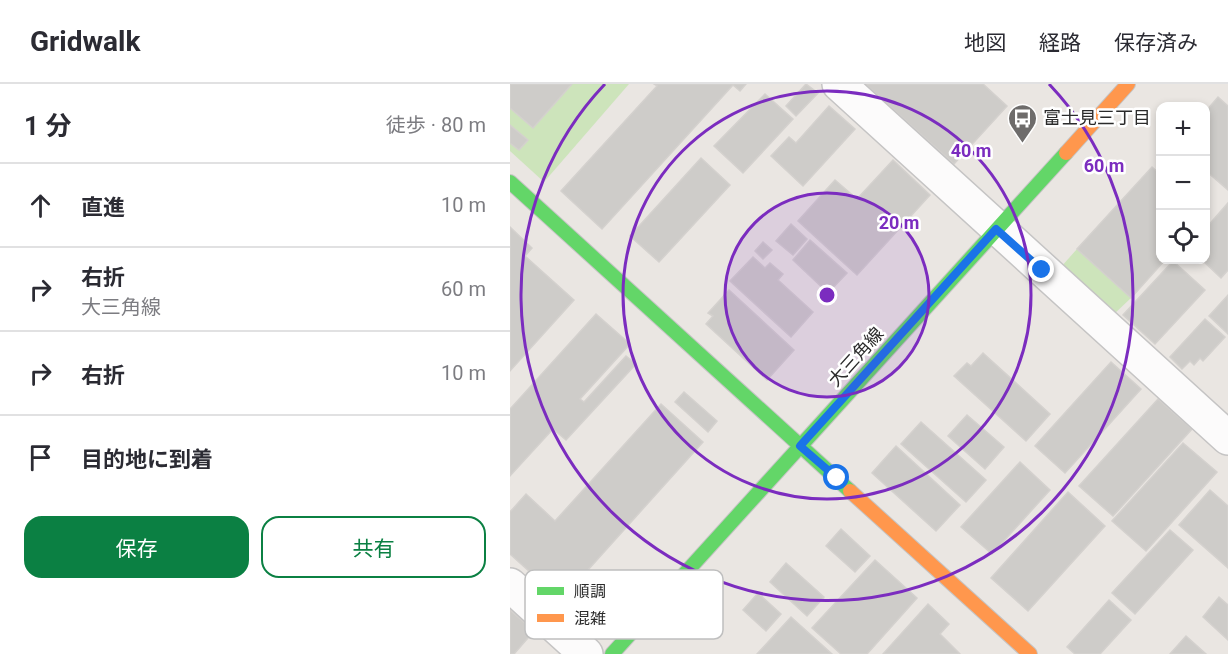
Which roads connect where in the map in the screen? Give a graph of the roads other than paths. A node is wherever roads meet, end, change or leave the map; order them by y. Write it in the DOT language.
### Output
graph roads {
  1 [pos="839,84"];
  2 [pos="1128,84"];
  3 [pos="510,182"];
  4 [pos="996,229"];
  5 [pos="1228,438"];
  6 [pos="800,446"];
  7 [pos="688,570"];
  8 [pos="510,585"];
  9 [pos="525,599"];
  10 [pos="569,639"];
  11 [pos="626,639"];
  12 [pos="586,654"];
  13 [pos="612,654"];
  14 [pos="1030,654"];
  1 -- 4 [label="street"];
  2 -- 4 [label="street, 大三角線"];
  3 -- 6 [label="street"];
  4 -- 5 [label="street"];
  4 -- 6 [label="street, 大三角線"];
  6 -- 7 [label="street, 大三角線"];
  6 -- 14 [label="street"];
  8 -- 9 [label="street"];
  10 -- 12 [label="street"];
  11 -- 13 [label="street, 大三角線"];
}
